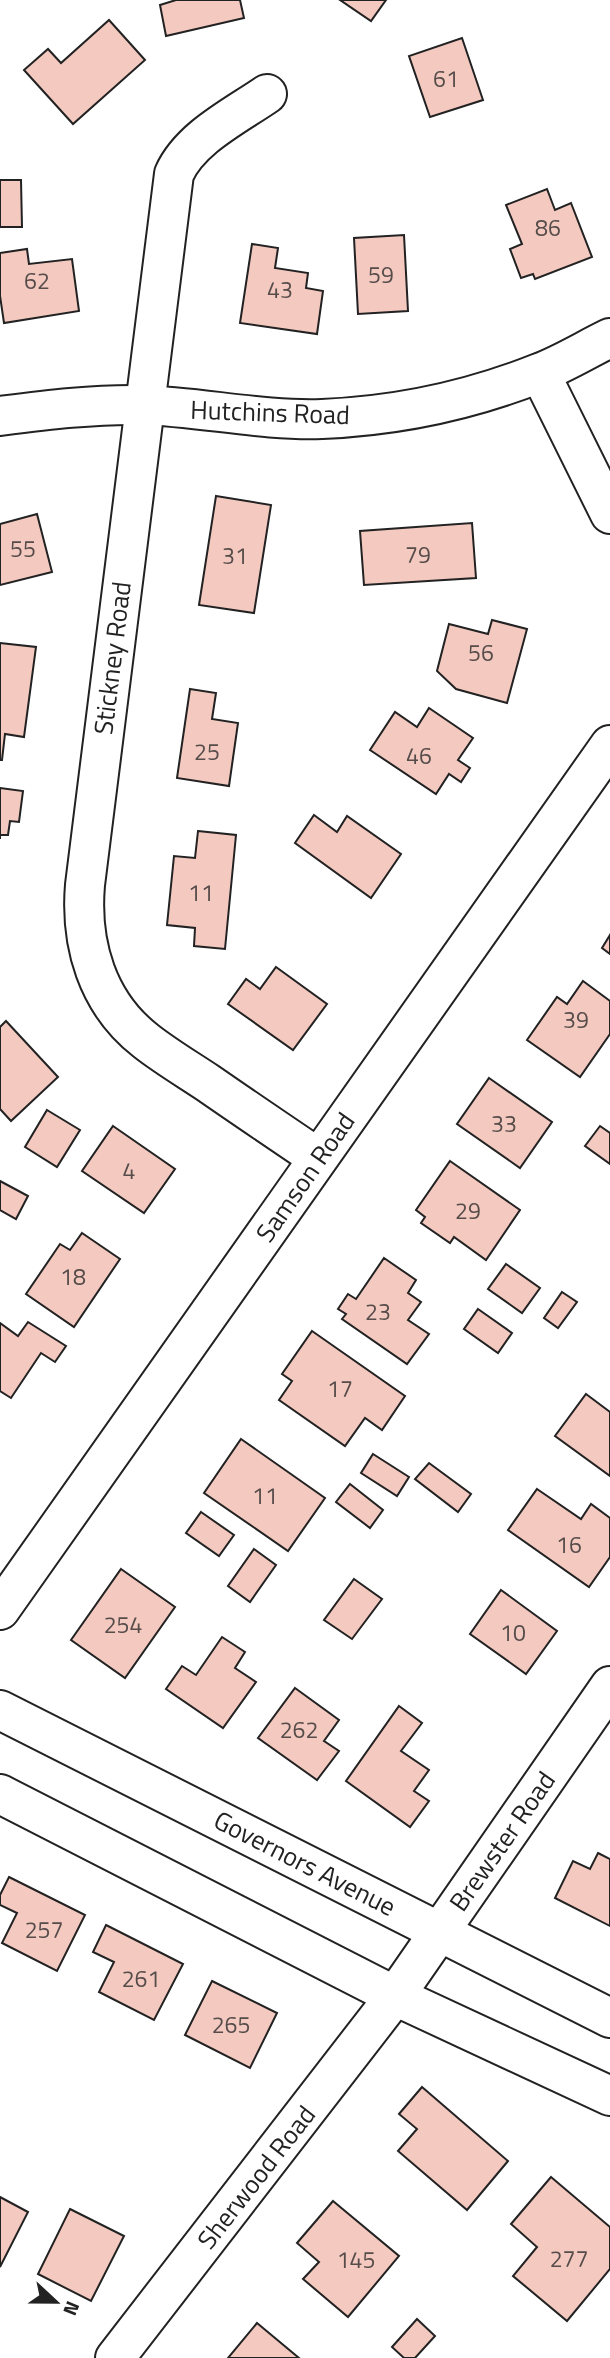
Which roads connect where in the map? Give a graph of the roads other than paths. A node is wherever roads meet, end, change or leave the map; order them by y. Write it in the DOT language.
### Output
graph roads {
  1 [pos="267,94"];
  2 [pos="610,338"];
  3 [pos="540,373"];
  4 [pos="144,405"];
  5 [pos="0,416"];
  6 [pos="610,514"];
  7 [pos="610,745"];
  8 [pos="318,1158"];
  9 [pos="0,1610"];
  10 [pos="610,1686"];
  11 [pos="0,1710"];
  12 [pos="0,1794"];
  13 [pos="440,1931"];
  14 [pos="395,1996"];
  15 [pos="610,2018"];
  16 [pos="610,2096"];
  17 [pos="115,2358"];
  1 -- 4 [label="street, Stickney Road"];
  2 -- 3 [label="street, Hutchins Road"];
  3 -- 4 [label="street, Hutchins Road"];
  3 -- 6 [label="street"];
  4 -- 5 [label="street, Hutchins Road"];
  4 -- 8 [label="street, Stickney Road"];
  7 -- 8 [label="street, Samson Road"];
  8 -- 9 [label="street, Samson Road"];
  10 -- 13 [label="street, Brewster Road"];
  11 -- 13 [label="street, Governors Avenue"];
  12 -- 14 [label="street"];
  13 -- 14 [label="street, Brewster Road"];
  13 -- 15 [label="street, Governors Avenue"];
  14 -- 16 [label="street"];
  14 -- 17 [label="street, Sherwood Road"];
}
